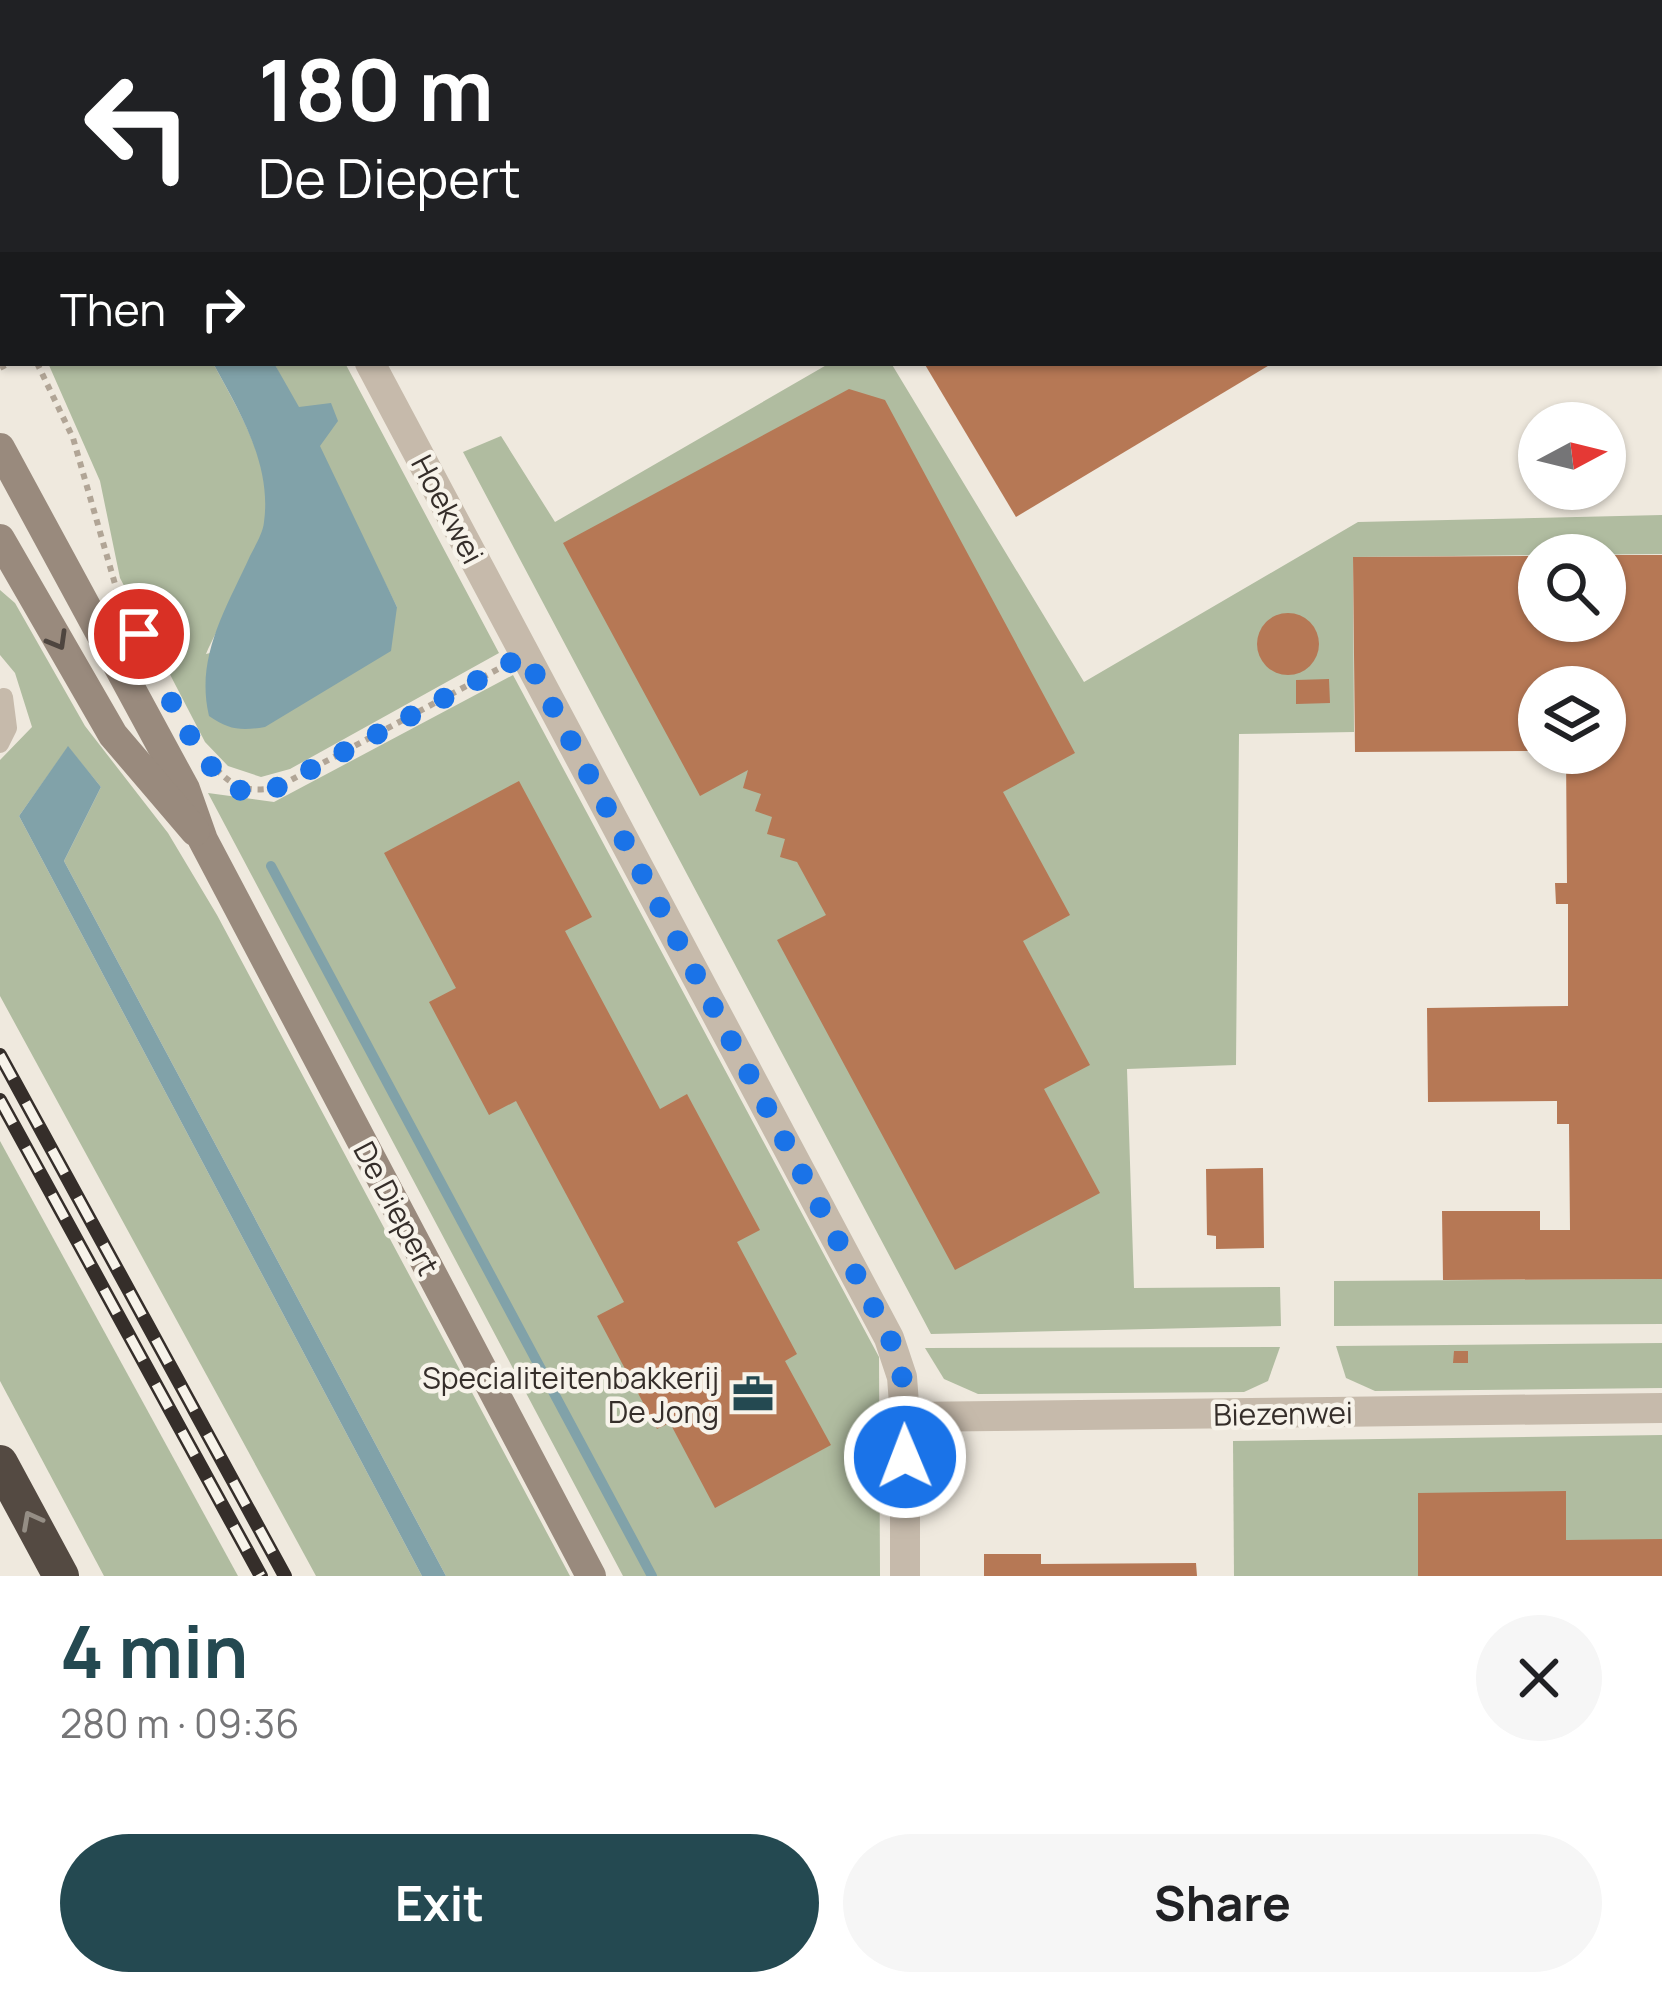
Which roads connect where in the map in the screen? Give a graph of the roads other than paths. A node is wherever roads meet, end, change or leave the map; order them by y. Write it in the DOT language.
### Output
graph roads {
  1 [pos="372,366"];
  2 [pos="0,448"];
  3 [pos="5,482"];
  4 [pos="0,539"];
  5 [pos="4,697"];
  6 [pos="0,744"];
  7 [pos="203,840"];
  8 [pos="1662,1408"];
  9 [pos="905,1417"];
  10 [pos="0,1463"];
  11 [pos="61,1576"];
  12 [pos="591,1576"];
  13 [pos="905,1576"];
  1 -- 9 [label="street, Hoekwei"];
  2 -- 3 [label="main road, De Diepert"];
  3 -- 7 [label="main road, De Diepert"];
  4 -- 7 [label="main road, De Diepert, one-way"];
  5 -- 6 [label="lane"];
  7 -- 12 [label="main road, De Diepert"];
  8 -- 9 [label="street, Biezenwei"];
  9 -- 13 [label="street"];
  11 -- 10 [label="highway, one-way"];
}
